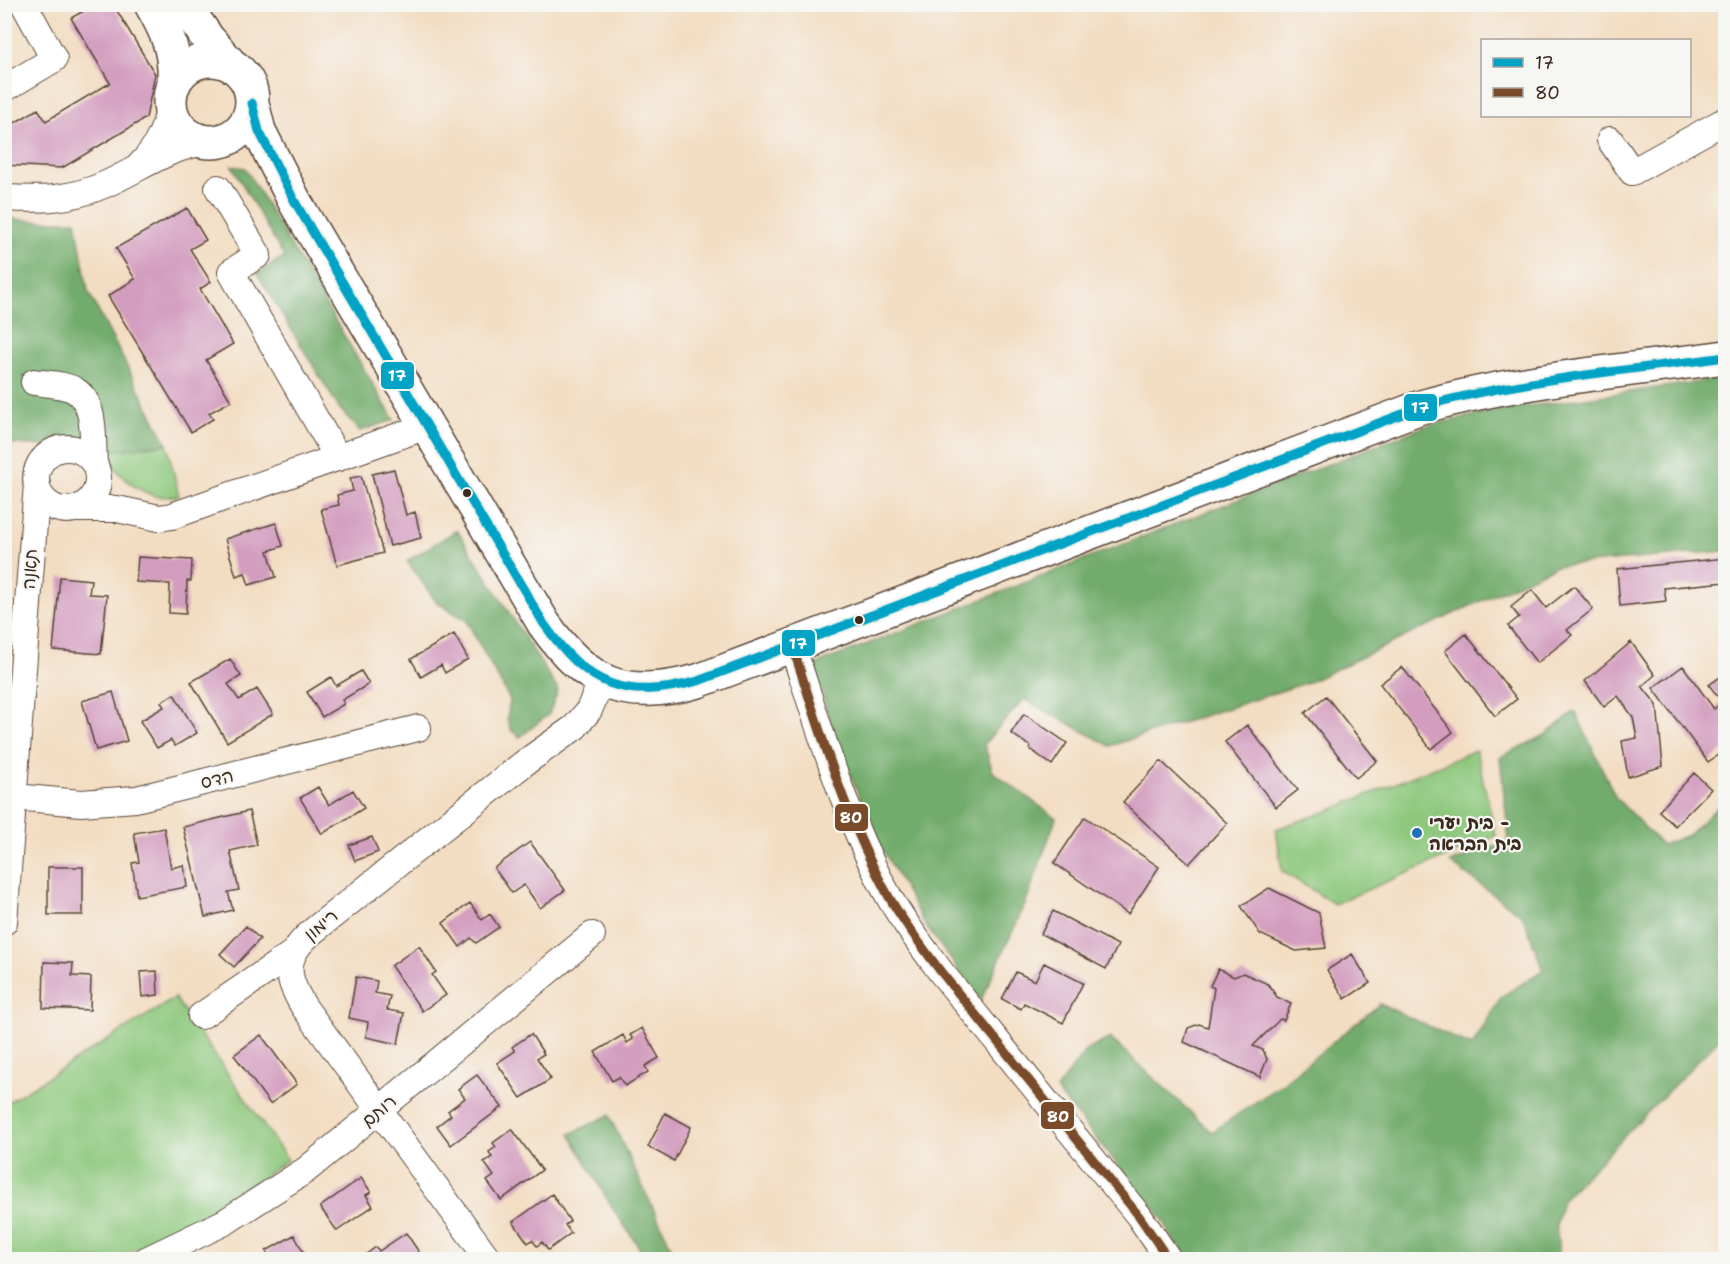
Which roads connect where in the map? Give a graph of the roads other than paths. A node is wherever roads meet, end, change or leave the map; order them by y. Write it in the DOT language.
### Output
graph roads {
  1 [pos="24,4"];
  2 [pos="151,4"];
  3 [pos="184,4"];
  4 [pos="232,66"];
  5 [pos="4,89"];
  6 [pos="173,91"];
  7 [pos="252,103"];
  8 [pos="1725,120"];
  9 [pos="1610,140"];
  10 [pos="216,141"];
  11 [pos="140,165"];
  12 [pos="218,188"];
  13 [pos="4,198"];
  14 [pos="295,202"];
  15 [pos="1725,357"];
  16 [pos="34,382"];
  17 [pos="427,426"];
  18 [pos="338,458"];
  19 [pos="95,466"];
  20 [pos="36,483"];
  21 [pos="72,509"];
  22 [pos="141,513"];
  23 [pos="32,539"];
  24 [pos="792,645"];
  25 [pos="602,680"];
  26 [pos="418,728"];
  27 [pos="14,797"];
  28 [pos="4,922"];
  29 [pos="592,935"];
  30 [pos="293,953"];
  31 [pos="201,1016"];
  32 [pos="380,1110"];
  33 [pos="146,1260"];
  34 [pos="489,1260"];
  35 [pos="1169,1260"];
  1 -- 5 [label="street"];
  2 -- 6 [label="main road"];
  3 -- 4 [label="main road"];
  4 -- 6 [label="main road"];
  4 -- 7 [label="main road"];
  6 -- 10 [label="main road"];
  6 -- 11 [label="street"];
  7 -- 10 [label="main road"];
  7 -- 14 [label="main road"];
  8 -- 9 [label="street"];
  10 -- 11 [label="street"];
  10 -- 14 [label="main road"];
  11 -- 13 [label="street"];
  12 -- 18 [label="street"];
  14 -- 17 [label="main road"];
  15 -- 24 [label="main road"];
  16 -- 19 [label="street"];
  17 -- 18 [label="street"];
  17 -- 25 [label="main road"];
  18 -- 22 [label="street"];
  19 -- 20 [label="street"];
  19 -- 21 [label="street"];
  19 -- 22 [label="street"];
  20 -- 21 [label="street"];
  20 -- 23 [label="street, תאנה"];
  21 -- 22 [label="street"];
  21 -- 23 [label="street, תאנה"];
  23 -- 27 [label="street, תאנה"];
  24 -- 25 [label="main road"];
  24 -- 35 [label="street"];
  25 -- 30 [label="street, רימון"];
  26 -- 27 [label="street, הדס"];
  27 -- 28 [label="street, תאנה"];
  29 -- 32 [label="street, רותם"];
  30 -- 31 [label="street"];
  30 -- 32 [label="street, רימון"];
  32 -- 33 [label="street, רותם"];
  32 -- 34 [label="street, רימון"];
}
